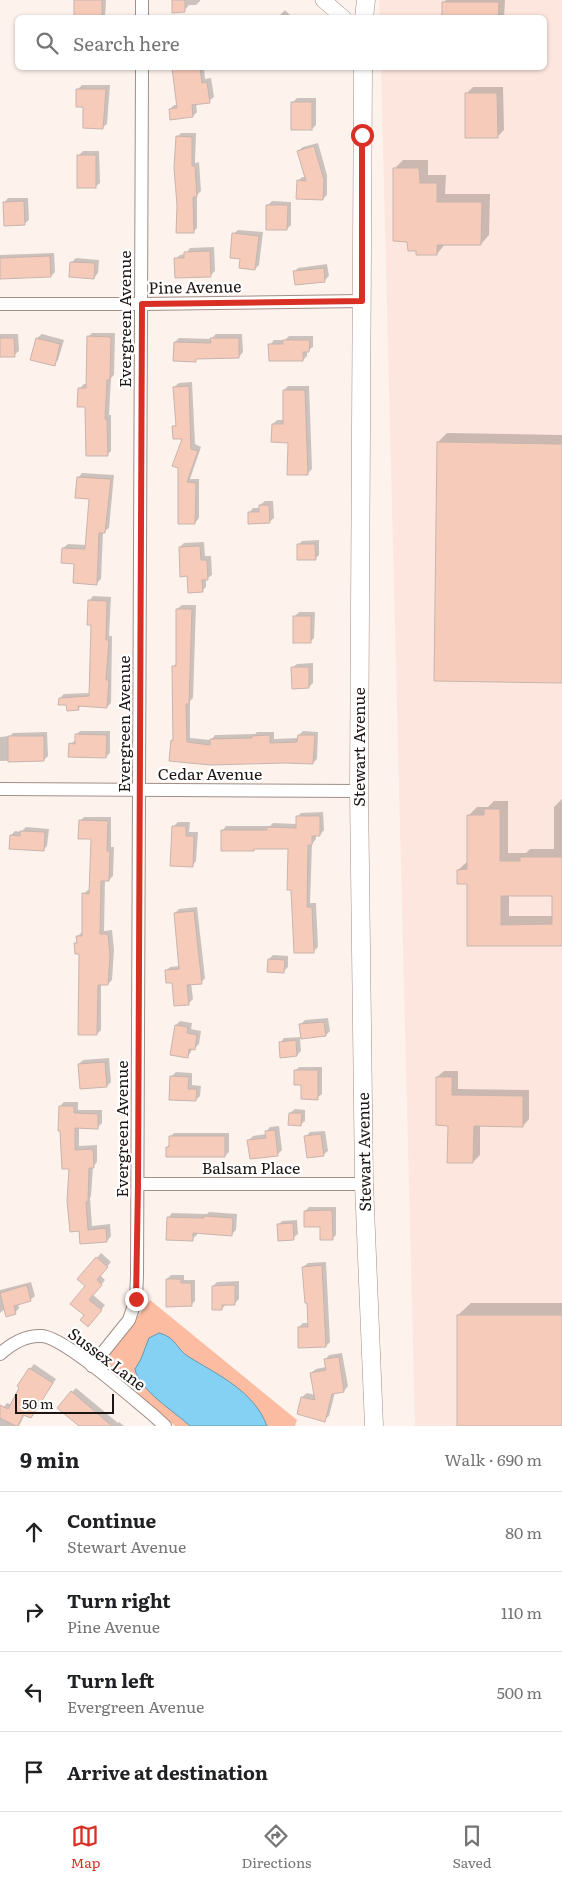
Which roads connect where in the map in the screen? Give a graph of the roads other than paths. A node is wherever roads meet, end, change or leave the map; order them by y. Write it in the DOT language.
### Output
graph roads {
  1 [pos="142,0"];
  2 [pos="323,0"];
  3 [pos="366,0"];
  4 [pos="142,15"];
  5 [pos="340,15"];
  6 [pos="364,15"];
  7 [pos="142,70"];
  8 [pos="363,70"];
  9 [pos="362,301"];
  10 [pos="0,304"];
  11 [pos="142,304"];
  12 [pos="0,789"];
  13 [pos="140,790"];
  14 [pos="359,791"];
  15 [pos="138,1184"];
  16 [pos="364,1184"];
  17 [pos="0,1354"];
  18 [pos="92,1366"];
  19 [pos="165,1426"];
  20 [pos="374,1426"];
  1 -- 4 [label="street"];
  2 -- 5 [label="street"];
  3 -- 6 [label="main road"];
  7 -- 11 [label="street, Evergreen Avenue"];
  8 -- 9 [label="main road, Stewart Avenue"];
  9 -- 11 [label="street, Pine Avenue"];
  9 -- 14 [label="main road, Stewart Avenue"];
  10 -- 11 [label="street, Pine Avenue"];
  11 -- 13 [label="street, Evergreen Avenue"];
  12 -- 13 [label="street, Cedar Avenue"];
  13 -- 14 [label="street, Cedar Avenue"];
  13 -- 15 [label="street, Evergreen Avenue"];
  14 -- 16 [label="main road, Stewart Avenue"];
  15 -- 16 [label="street, Balsam Place"];
  15 -- 18 [label="street, Evergreen Avenue"];
  16 -- 20 [label="main road, Stewart Avenue"];
  17 -- 18 [label="street, Sussex Lane"];
  18 -- 19 [label="street, Sussex Lane"];
}
